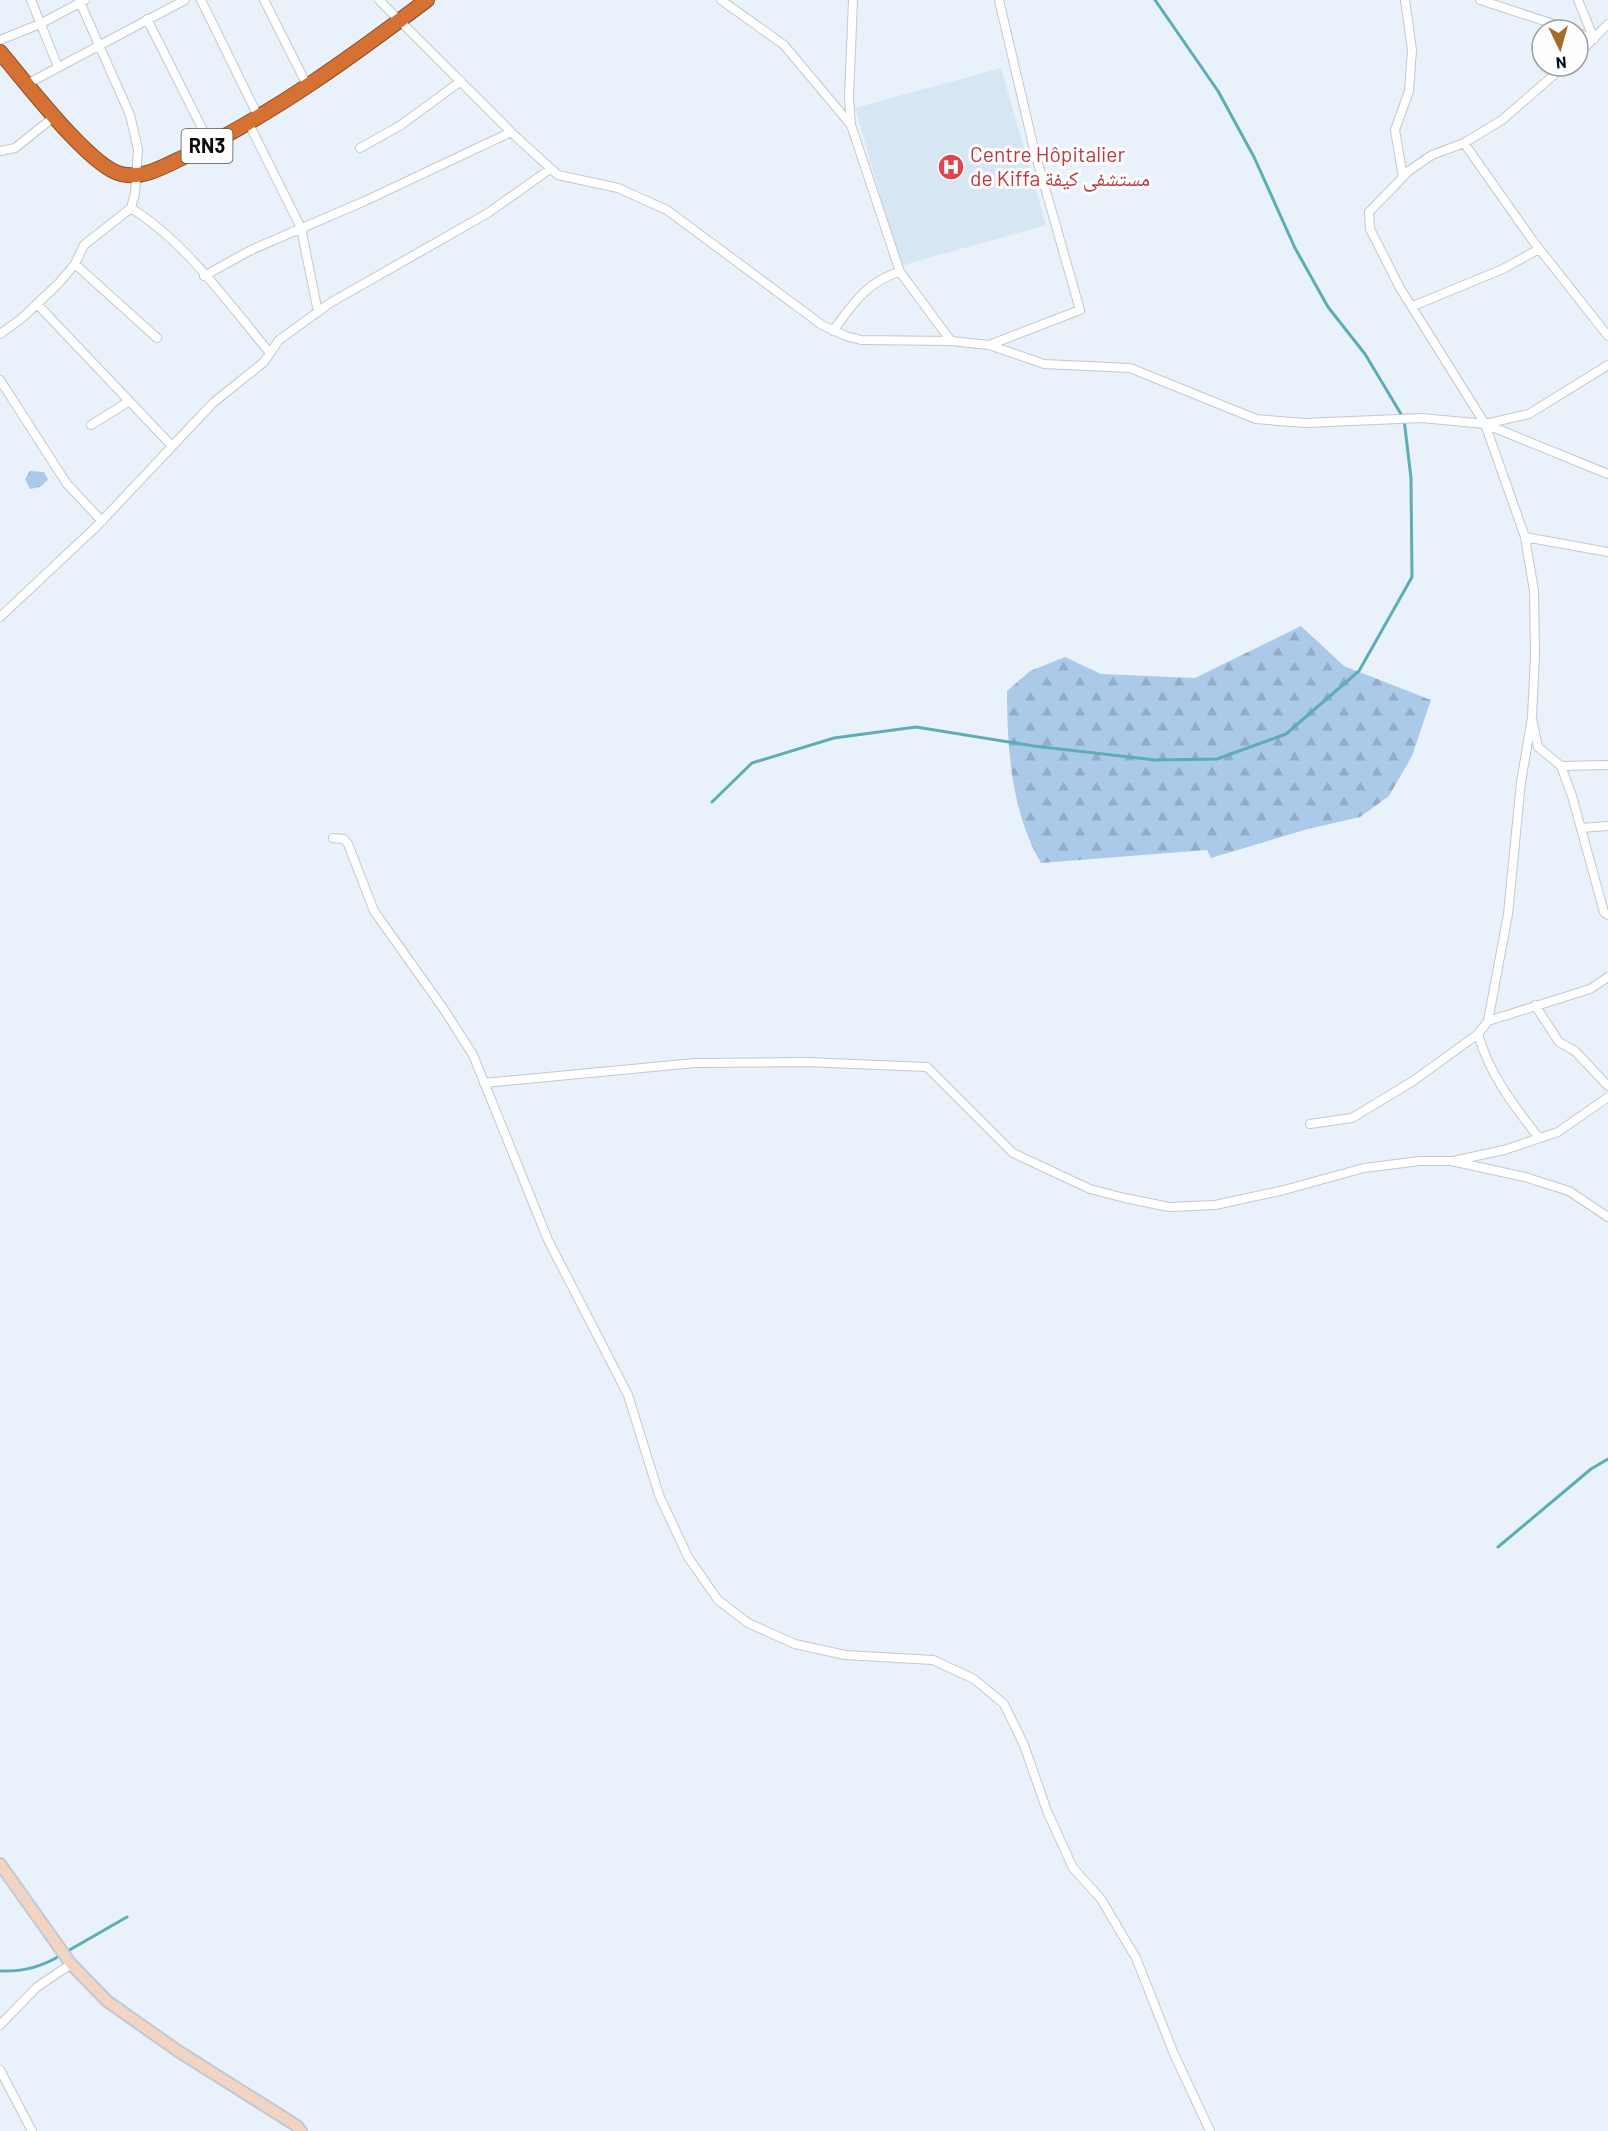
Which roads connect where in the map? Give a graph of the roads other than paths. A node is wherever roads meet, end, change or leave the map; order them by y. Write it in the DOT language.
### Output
graph roads {
  1 [pos="31,0"];
  2 [pos="185,0"];
  3 [pos="201,0"];
  4 [pos="264,0"];
  5 [pos="380,0"];
  6 [pos="427,0"];
  7 [pos="721,0"];
  8 [pos="853,0"];
  9 [pos="999,0"];
  10 [pos="1405,0"];
  11 [pos="1480,0"];
  12 [pos="1578,0"];
  13 [pos="82,1"];
  14 [pos="1535,18"];
  15 [pos="147,19"];
  16 [pos="398,22"];
  17 [pos="40,24"];
  18 [pos="1608,24"];
  19 [pos="1590,38"];
  20 [pos="1594,39"];
  21 [pos="0,40"];
  22 [pos="1590,43"];
  23 [pos="99,46"];
  24 [pos="0,52"];
  25 [pos="58,67"];
  26 [pos="1550,78"];
  27 [pos="461,81"];
  28 [pos="27,84"];
  29 [pos="308,88"];
  30 [pos="55,116"];
  31 [pos="254,121"];
  32 [pos="851,125"];
  33 [pos="511,132"];
  34 [pos="1464,143"];
  35 [pos="210,144"];
  36 [pos="360,148"];
  37 [pos="0,151"];
  38 [pos="550,169"];
  39 [pos="137,175"];
  40 [pos="1403,177"];
  41 [pos="131,208"];
  42 [pos="301,228"];
  43 [pos="1539,249"];
  44 [pos="75,264"];
  45 [pos="900,273"];
  46 [pos="204,276"];
  47 [pos="37,304"];
  48 [pos="1413,306"];
  49 [pos="318,312"];
  50 [pos="833,331"];
  51 [pos="0,334"];
  52 [pos="1608,336"];
  53 [pos="157,338"];
  54 [pos="951,341"];
  55 [pos="988,345"];
  56 [pos="270,353"];
  57 [pos="1608,365"];
  58 [pos="0,380"];
  59 [pos="128,402"];
  60 [pos="1485,424"];
  61 [pos="91,425"];
  62 [pos="172,446"];
  63 [pos="1608,474"];
  64 [pos="102,520"];
  65 [pos="1525,537"];
  66 [pos="1608,552"];
  67 [pos="0,616"];
  68 [pos="1532,718"];
  69 [pos="1608,765"];
  70 [pos="1560,766"];
  71 [pos="1608,826"];
  72 [pos="1581,828"];
  73 [pos="333,838"];
  74 [pos="1608,915"];
  75 [pos="1608,977"];
  76 [pos="1535,1005"];
  77 [pos="1488,1021"];
  78 [pos="1478,1034"];
  79 [pos="484,1083"];
  80 [pos="1608,1086"];
  81 [pos="1608,1097"];
  82 [pos="1310,1124"];
  83 [pos="1539,1138"];
  84 [pos="1451,1161"];
  85 [pos="1608,1217"];
  86 [pos="0,1864"];
  87 [pos="71,1964"];
  88 [pos="0,2025"];
  89 [pos="0,2070"];
  90 [pos="32,2131"];
  91 [pos="301,2131"];
  92 [pos="1210,2131"];
  1 -- 17 [label="street"];
  2 -- 15 [label="street"];
  3 -- 31 [label="street"];
  4 -- 29 [label="street"];
  5 -- 16 [label="street"];
  6 -- 16 [label="highway, RN3"];
  7 -- 32 [label="street"];
  8 -- 32 [label="street"];
  9 -- 55 [label="street"];
  10 -- 40 [label="street"];
  11 -- 14 [label="street"];
  12 -- 20 [label="street"];
  13 -- 17 [label="street"];
  13 -- 23 [label="street"];
  15 -- 23 [label="street"];
  15 -- 35 [label="street"];
  16 -- 27 [label="street"];
  16 -- 29 [label="highway, RN3"];
  17 -- 21 [label="street"];
  17 -- 25 [label="street"];
  18 -- 20 [label="street"];
  19 -- 20 [label="street"];
  20 -- 22 [label="street"];
  23 -- 25 [label="street"];
  23 -- 39 [label="street"];
  24 -- 28 [label="highway"];
  25 -- 28 [label="street"];
  26 -- 34 [label="street"];
  27 -- 33 [label="street"];
  27 -- 36 [label="street"];
  28 -- 30 [label="highway"];
  29 -- 31 [label="highway, RN3"];
  30 -- 37 [label="street"];
  30 -- 39 [label="highway"];
  31 -- 35 [label="highway, RN3"];
  31 -- 42 [label="street"];
  32 -- 45 [label="street"];
  33 -- 38 [label="street"];
  33 -- 42 [label="street"];
  34 -- 40 [label="street"];
  34 -- 43 [label="street"];
  35 -- 39 [label="highway, RN3"];
  38 -- 49 [label="street"];
  38 -- 50 [label="street"];
  39 -- 41 [label="street"];
  40 -- 48 [label="street"];
  41 -- 44 [label="street"];
  41 -- 46 [label="street"];
  42 -- 46 [label="street"];
  42 -- 49 [label="street"];
  43 -- 48 [label="street"];
  43 -- 52 [label="street"];
  44 -- 47 [label="street"];
  44 -- 53 [label="street"];
  45 -- 50 [label="street"];
  45 -- 54 [label="street"];
  46 -- 56 [label="street"];
  47 -- 51 [label="street"];
  47 -- 59 [label="street"];
  48 -- 60 [label="street"];
  49 -- 56 [label="street"];
  50 -- 54 [label="street"];
  54 -- 55 [label="street"];
  55 -- 60 [label="street"];
  56 -- 62 [label="street"];
  57 -- 60 [label="street"];
  58 -- 64 [label="street"];
  59 -- 61 [label="street"];
  59 -- 62 [label="street"];
  60 -- 63 [label="street"];
  60 -- 65 [label="street"];
  62 -- 64 [label="street"];
  64 -- 67 [label="street"];
  65 -- 66 [label="street"];
  65 -- 68 [label="street"];
  68 -- 70 [label="street"];
  68 -- 77 [label="street"];
  69 -- 70 [label="street"];
  70 -- 72 [label="street"];
  71 -- 72 [label="street"];
  72 -- 74 [label="street"];
  73 -- 79 [label="street"];
  75 -- 76 [label="street"];
  76 -- 77 [label="street"];
  76 -- 80 [label="street"];
  77 -- 78 [label="street"];
  78 -- 82 [label="street"];
  78 -- 83 [label="street"];
  79 -- 84 [label="street"];
  79 -- 92 [label="street"];
  81 -- 83 [label="street"];
  83 -- 84 [label="street"];
  84 -- 85 [label="street"];
  86 -- 87 [label="main road"];
  87 -- 88 [label="street"];
  87 -- 91 [label="main road"];
  89 -- 90 [label="street"];
}
